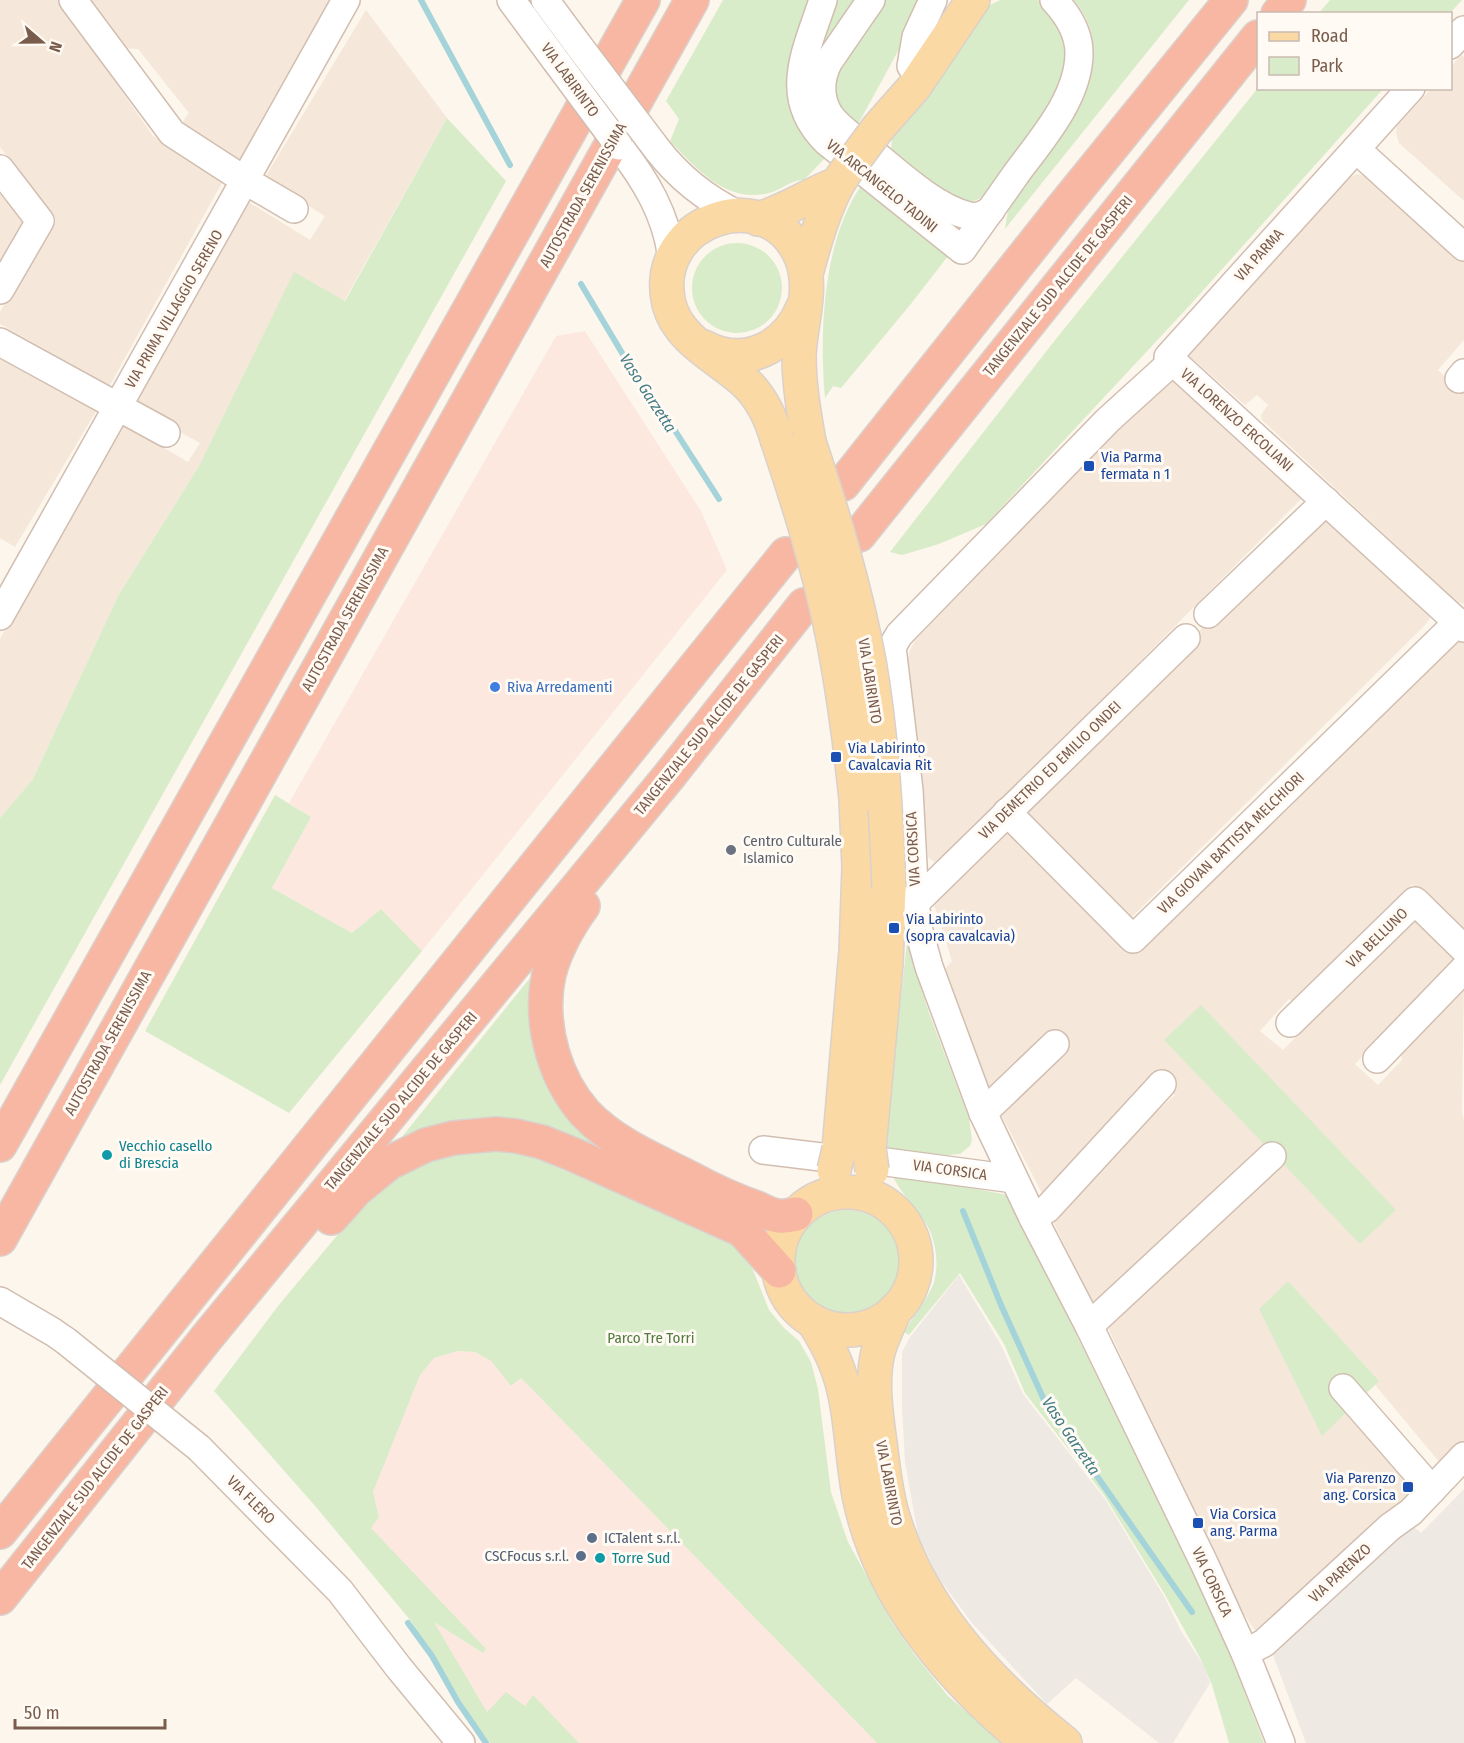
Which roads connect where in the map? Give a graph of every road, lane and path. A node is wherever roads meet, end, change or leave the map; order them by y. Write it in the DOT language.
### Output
graph roads {
  1 [pos="73,0"];
  2 [pos="346,0"];
  3 [pos="511,0"];
  4 [pos="545,0"];
  5 [pos="643,0"];
  6 [pos="692,0"];
  7 [pos="823,0"];
  8 [pos="871,0"];
  9 [pos="933,0"];
  10 [pos="949,0"];
  11 [pos="973,0"];
  12 [pos="1054,0"];
  13 [pos="1206,0"];
  14 [pos="1231,0"];
  15 [pos="1289,0"];
  16 [pos="1280,12"];
  17 [pos="1257,39"];
  18 [pos="910,66"];
  19 [pos="1409,90"];
  20 [pos="1136,118"];
  21 [pos="883,121"];
  22 [pos="1356,149"];
  23 [pos="0,169"];
  24 [pos="840,179"];
  25 [pos="246,181"];
  26 [pos="294,209"];
  27 [pos="990,210"];
  28 [pos="749,217"];
  29 [pos="1464,247"];
  30 [pos="672,258"];
  31 [pos="805,289"];
  32 [pos="0,290"];
  33 [pos="0,342"];
  34 [pos="697,344"];
  35 [pos="1173,361"];
  36 [pos="117,408"];
  37 [pos="166,433"];
  38 [pos="843,484"];
  39 [pos="1326,501"];
  40 [pos="859,536"];
  41 [pos="786,554"];
  42 [pos="804,605"];
  43 [pos="1208,614"];
  44 [pos="0,616"];
  45 [pos="1461,625"];
  46 [pos="1186,638"];
  47 [pos="892,647"];
  48 [pos="670,775"];
  49 [pos="1007,812"];
  50 [pos="902,895"];
  51 [pos="1464,949"];
  52 [pos="1464,969"];
  53 [pos="1290,1023"];
  54 [pos="1056,1044"];
  55 [pos="1377,1059"];
  56 [pos="1162,1084"];
  57 [pos="983,1113"];
  58 [pos="0,1145"];
  59 [pos="763,1150"];
  60 [pos="1272,1156"];
  61 [pos="842,1171"];
  62 [pos="1014,1179"];
  63 [pos="888,1205"];
  64 [pos="1033,1218"];
  65 [pos="0,1239"];
  66 [pos="779,1271"];
  67 [pos="0,1301"];
  68 [pos="895,1310"];
  69 [pos="813,1321"];
  70 [pos="1089,1326"];
  71 [pos="208,1336"];
  72 [pos="1343,1388"];
  73 [pos="1464,1456"];
  74 [pos="1432,1490"];
  75 [pos="0,1532"];
  76 [pos="0,1598"];
  77 [pos="1245,1653"];
  78 [pos="461,1743"];
  79 [pos="1028,1743"];
  80 [pos="1065,1743"];
  81 [pos="1281,1743"];
  1 -- 25 [label="street"];
  2 -- 25 [label="street, VIA PRIMA VILLAGGIO SERENO"];
  3 -- 30 [label="street, VIA LABIRINTO, bridge"];
  4 -- 28 [label="street, VIA LABIRINTO, bridge"];
  5 -- 58 [label="highway"];
  6 -- 65 [label="highway, AUTOSTRADA SERENISSIMA"];
  7 -- 27 [label="street, VIA ARCANGELO TADINI"];
  8 -- 27 [label="street, VIA ARCANGELO TADINI"];
  9 -- 18 [label="street"];
  10 -- 18 [label="main road"];
  11 -- 21 [label="main road"];
  12 -- 27 [label="street, VIA ARCANGELO TADINI"];
  13 -- 20 [label="highway"];
  14 -- 20 [label="highway"];
  15 -- 16 [label="highway"];
  17 -- 40 [label="highway, TANGENZIALE SUD ALCIDE DE GASPERI"];
  18 -- 21 [label="main road"];
  19 -- 22 [label="street, VIA PARMA"];
  20 -- 38 [label="highway"];
  21 -- 24 [label="main road, bridge"];
  22 -- 29 [label="street"];
  22 -- 35 [label="street, VIA PARMA"];
  23 -- 32 [label="street"];
  24 -- 28 [label="main road"];
  24 -- 31 [label="main road"];
  25 -- 26 [label="street"];
  25 -- 36 [label="street, VIA PRIMA VILLAGGIO SERENO"];
  28 -- 30 [label="main road, VIA LABIRINTO"];
  28 -- 31 [label="main road, VIA LABIRINTO"];
  30 -- 34 [label="main road, VIA LABIRINTO"];
  31 -- 34 [label="main road, VIA LABIRINTO"];
  31 -- 50 [label="main road, VIA LABIRINTO, bridge"];
  33 -- 36 [label="street"];
  34 -- 61 [label="main road, VIA LABIRINTO, bridge"];
  35 -- 39 [label="street, VIA LORENZO ERCOLIANI"];
  35 -- 47 [label="street, VIA LORENZO ERCOLIANI"];
  36 -- 37 [label="street"];
  36 -- 44 [label="street, VIA PRIMA VILLAGGIO SERENO"];
  39 -- 43 [label="street"];
  39 -- 45 [label="street, VIA LORENZO ERCOLIANI"];
  41 -- 75 [label="highway"];
  42 -- 48 [label="highway, TANGENZIALE SUD ALCIDE DE GASPERI"];
  45 -- 49 [label="street, VIA GIOVAN BATTISTA MELCHIORI"];
  46 -- 49 [label="street, VIA DEMETRIO ED EMILIO ONDEI"];
  47 -- 50 [label="street, VIA CORSICA"];
  48 -- 61 [label="highway"];
  48 -- 71 [label="highway, TANGENZIALE SUD ALCIDE DE GASPERI"];
  49 -- 50 [label="street, VIA DEMETRIO ED EMILIO ONDEI"];
  50 -- 57 [label="street, VIA CORSICA"];
  50 -- 61 [label="main road, VIA LABIRINTO"];
  51 -- 53 [label="street, VIA BELLUNO"];
  52 -- 55 [label="street"];
  54 -- 57 [label="street"];
  56 -- 64 [label="street"];
  57 -- 62 [label="street, VIA CORSICA"];
  59 -- 61 [label="street, VIA CORSICA"];
  60 -- 70 [label="street"];
  61 -- 62 [label="street, VIA CORSICA"];
  61 -- 63 [label="main road, VIA LABIRINTO"];
  61 -- 63 [label="main road, VIA LABIRINTO"];
  61 -- 66 [label="main road, VIA LABIRINTO"];
  62 -- 64 [label="street, VIA CORSICA"];
  63 -- 68 [label="main road, VIA LABIRINTO"];
  64 -- 70 [label="street, VIA CORSICA"];
  66 -- 69 [label="main road, VIA LABIRINTO"];
  66 -- 71 [label="highway"];
  67 -- 78 [label="street, VIA FLERO, bridge"];
  68 -- 69 [label="main road, VIA LABIRINTO"];
  68 -- 80 [label="main road, VIA LABIRINTO"];
  69 -- 79 [label="main road, VIA LABIRINTO"];
  70 -- 77 [label="street, VIA CORSICA"];
  71 -- 76 [label="highway, TANGENZIALE SUD ALCIDE DE GASPERI"];
  72 -- 74 [label="street"];
  73 -- 74 [label="street, VIA PARENZO"];
  74 -- 77 [label="street, VIA PARENZO"];
  77 -- 81 [label="street, VIA CORSICA"];
}
